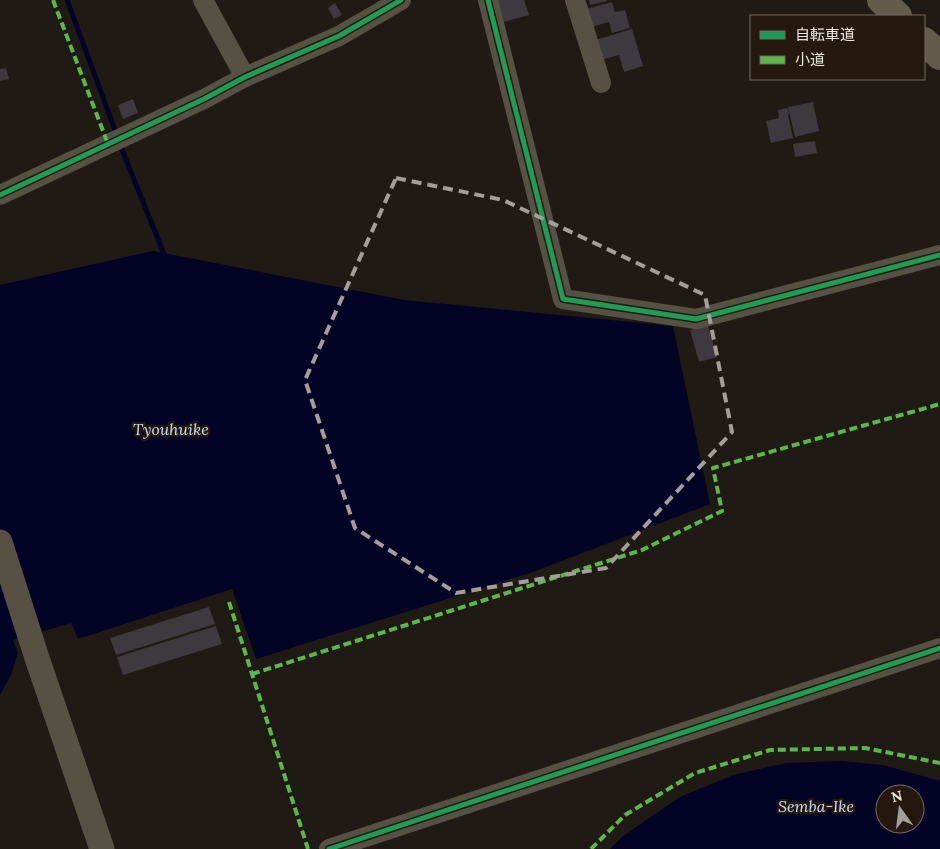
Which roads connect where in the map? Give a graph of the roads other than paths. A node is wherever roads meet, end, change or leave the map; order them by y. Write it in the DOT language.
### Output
graph roads {
  1 [pos="204,0"];
  2 [pos="401,0"];
  3 [pos="488,0"];
  4 [pos="575,0"];
  5 [pos="881,0"];
  6 [pos="897,15"];
  7 [pos="925,42"];
  8 [pos="940,56"];
  9 [pos="245,77"];
  10 [pos="601,83"];
  11 [pos="0,195"];
  12 [pos="940,255"];
  13 [pos="0,542"];
  14 [pos="940,648"];
  15 [pos="102,849"];
  16 [pos="329,849"];
  1 -- 9 [label="street"];
  2 -- 9 [label="street"];
  3 -- 12 [label="street"];
  4 -- 10 [label="street"];
  5 -- 6 [label="main road"];
  7 -- 8 [label="main road"];
  9 -- 11 [label="street"];
  13 -- 15 [label="street"];
  14 -- 16 [label="street"];
}
